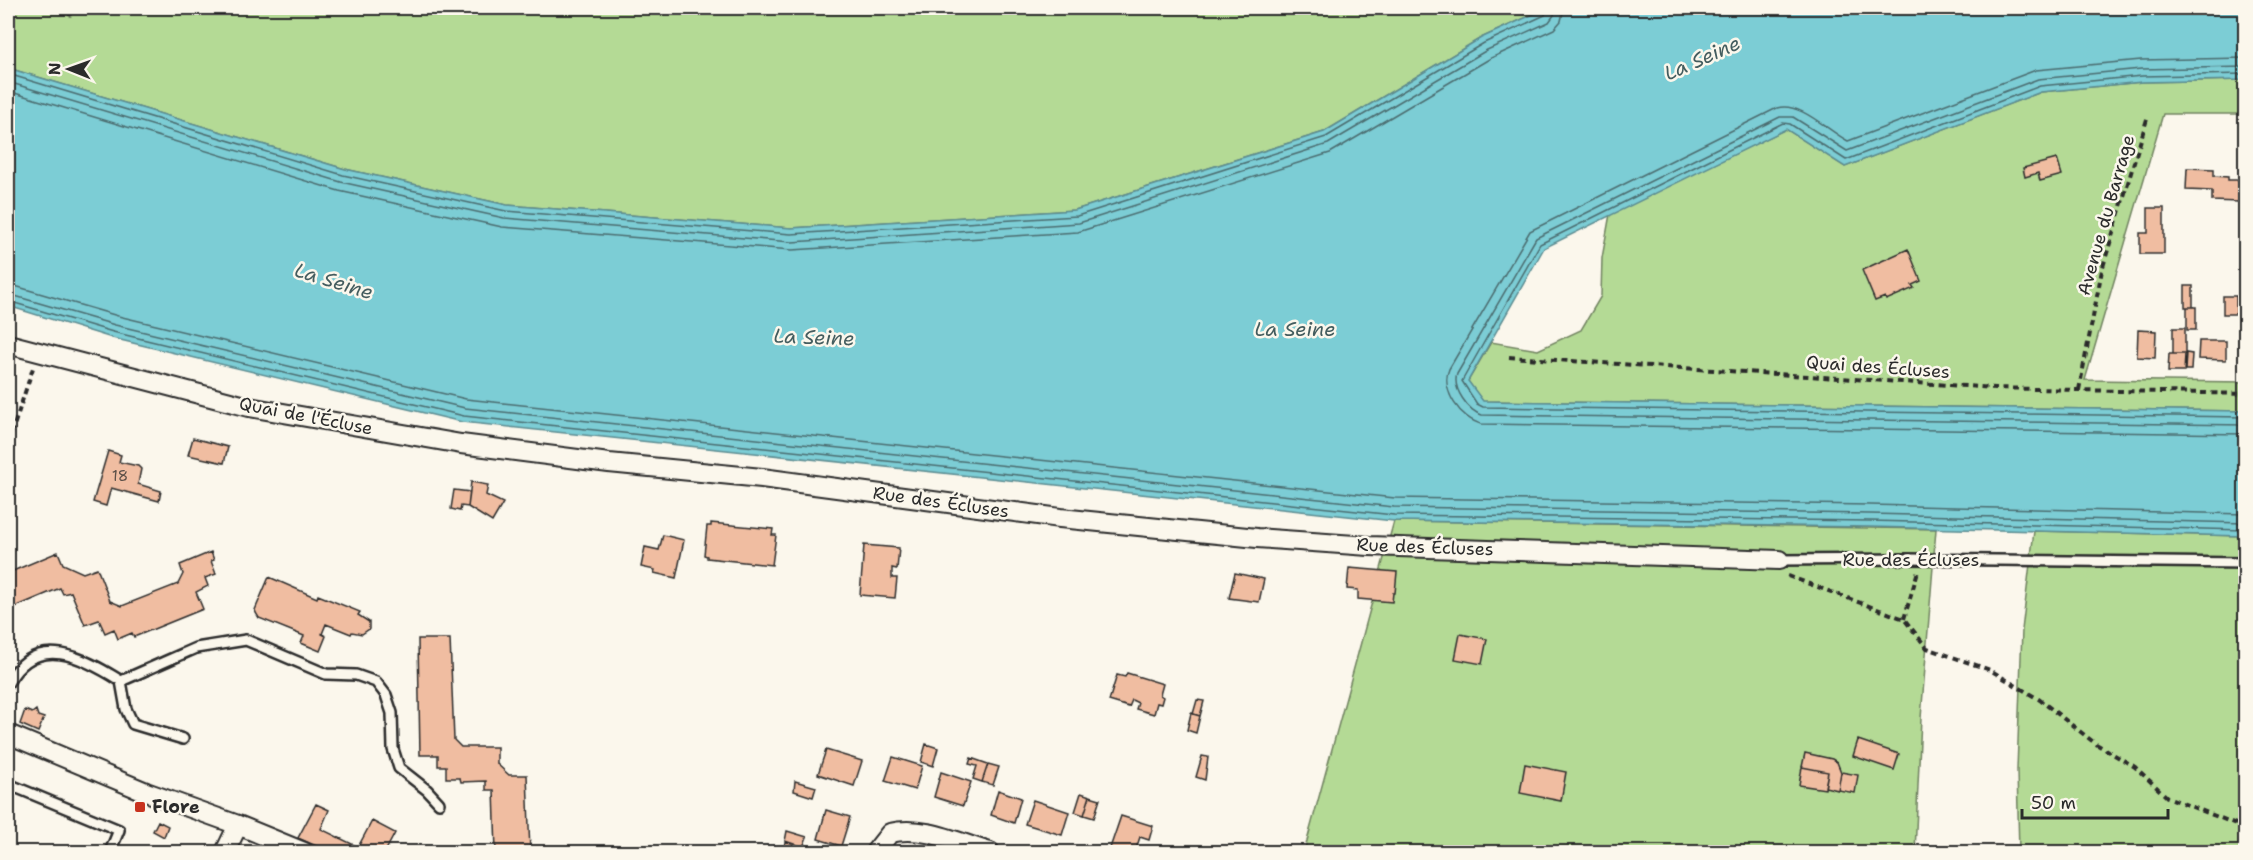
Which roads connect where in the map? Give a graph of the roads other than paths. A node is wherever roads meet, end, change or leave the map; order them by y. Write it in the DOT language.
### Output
graph roads {
  1 [pos="8,344"];
  2 [pos="609,463"];
  3 [pos="2246,563"];
  4 [pos="1782,568"];
  5 [pos="121,681"];
  6 [pos="8,683"];
  7 [pos="8,734"];
  8 [pos="183,739"];
  9 [pos="8,784"];
  10 [pos="438,803"];
  11 [pos="238,825"];
  12 [pos="110,852"];
  13 [pos="225,852"];
  14 [pos="304,852"];
  15 [pos="875,852"];
  16 [pos="990,852"];
  1 -- 2 [label="street, Quai de l'Écluse"];
  2 -- 4 [label="street, Rue des Écluses"];
  3 -- 4 [label="lane, Rue des Écluses"];
  5 -- 6 [label="lane"];
  5 -- 8 [label="lane"];
  5 -- 10 [label="lane"];
  7 -- 11 [label="street"];
  9 -- 12 [label="lane"];
  11 -- 13 [label="street"];
  11 -- 14 [label="street"];
  15 -- 16 [label="street"];
}
